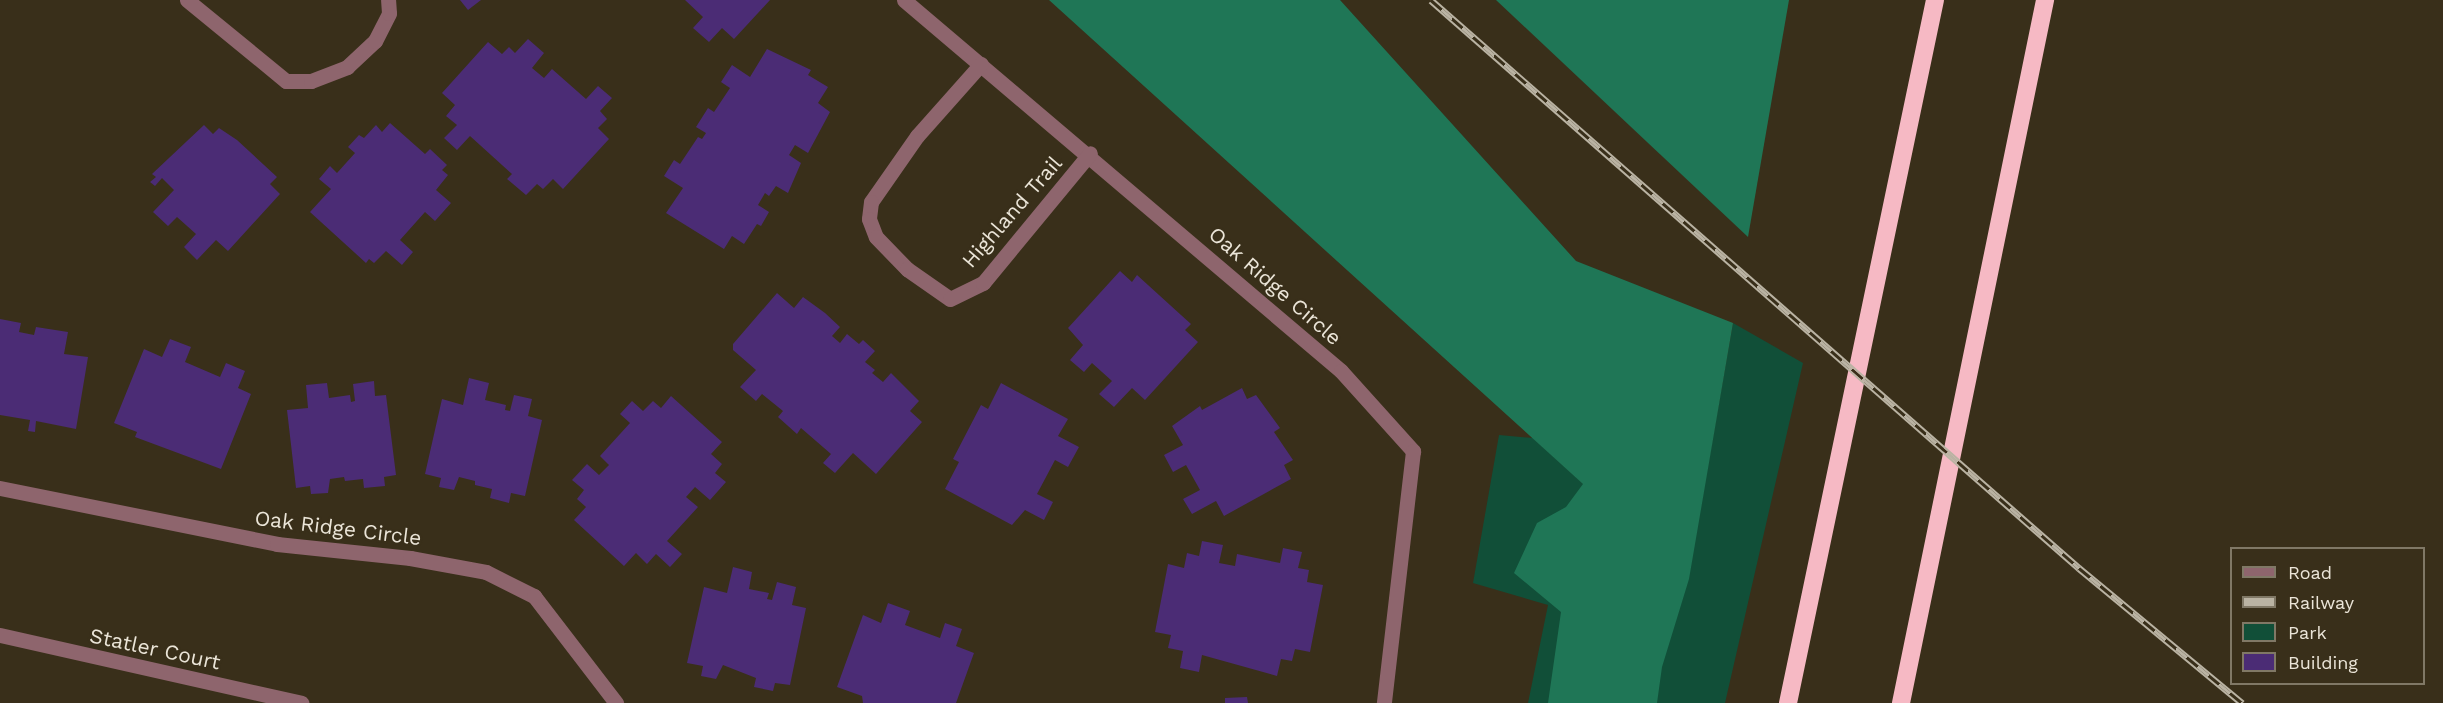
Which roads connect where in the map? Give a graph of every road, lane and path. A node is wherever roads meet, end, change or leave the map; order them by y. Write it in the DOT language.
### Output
graph roads {
  1 [pos="187,0"];
  2 [pos="388,0"];
  3 [pos="904,0"];
  4 [pos="1935,0"];
  5 [pos="2045,0"];
  6 [pos="981,64"];
  7 [pos="1090,153"];
  8 [pos="0,488"];
  9 [pos="0,635"];
  10 [pos="301,703"];
  11 [pos="616,703"];
  12 [pos="1384,703"];
  13 [pos="1788,703"];
  14 [pos="1900,703"];
  1 -- 2 [label="street"];
  3 -- 6 [label="street, Oak Ridge Circle"];
  4 -- 13 [label="highway"];
  5 -- 14 [label="highway"];
  6 -- 7 [label="street, Oak Ridge Circle"];
  6 -- 7 [label="street, Highland Trail"];
  7 -- 12 [label="street, Oak Ridge Circle"];
  8 -- 11 [label="street, Oak Ridge Circle"];
  9 -- 10 [label="street, Statler Court"];
}
